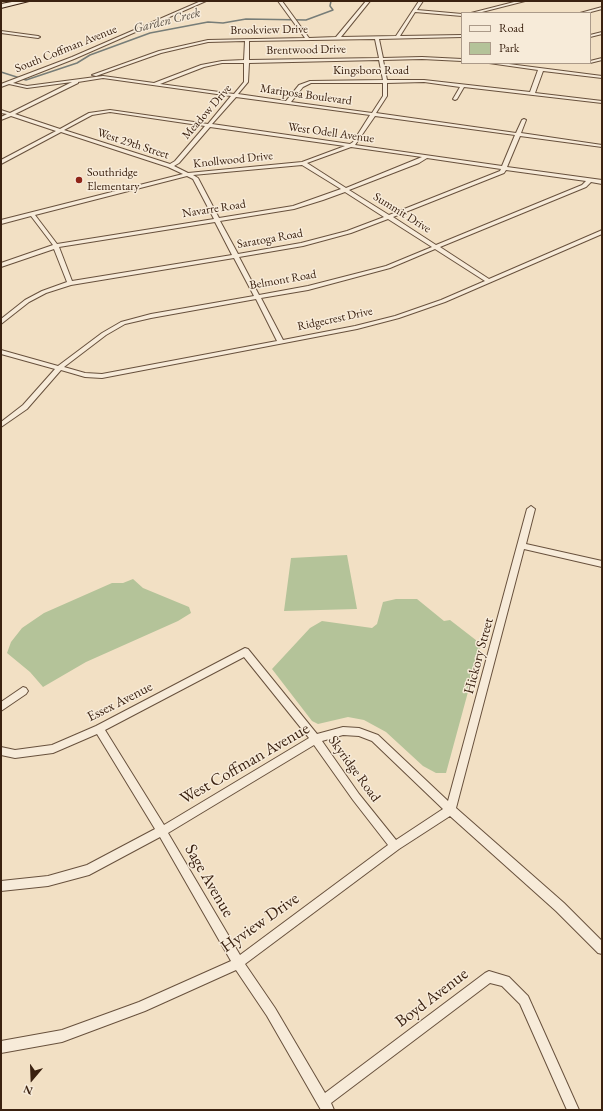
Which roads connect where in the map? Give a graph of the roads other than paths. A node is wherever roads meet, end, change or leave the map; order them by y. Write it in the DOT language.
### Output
graph roads {
  1 [pos="26,1"];
  2 [pos="204,1"];
  3 [pos="280,1"];
  4 [pos="368,1"];
  5 [pos="421,1"];
  6 [pos="523,1"];
  7 [pos="14,2"];
  8 [pos="1,6"];
  9 [pos="602,8"];
  10 [pos="414,11"];
  11 [pos="477,12"];
  12 [pos="586,12"];
  13 [pos="461,15"];
  14 [pos="1,32"];
  15 [pos="602,33"];
  16 [pos="461,36"];
  17 [pos="591,36"];
  18 [pos="38,37"];
  19 [pos="397,37"];
  20 [pos="338,38"];
  21 [pos="377,38"];
  22 [pos="308,39"];
  23 [pos="247,40"];
  24 [pos="380,58"];
  25 [pos="602,59"];
  26 [pos="461,60"];
  27 [pos="246,61"];
  28 [pos="509,64"];
  29 [pos="587,67"];
  30 [pos="541,69"];
  31 [pos="602,76"];
  32 [pos="82,79"];
  33 [pos="385,81"];
  34 [pos="8,83"];
  35 [pos="154,84"];
  36 [pos="463,85"];
  37 [pos="1,86"];
  38 [pos="532,94"];
  39 [pos="235,95"];
  40 [pos="455,99"];
  41 [pos="288,102"];
  42 [pos="602,102"];
  43 [pos="1,111"];
  44 [pos="11,114"];
  45 [pos="374,114"];
  46 [pos="1,119"];
  47 [pos="524,120"];
  48 [pos="208,125"];
  49 [pos="60,130"];
  50 [pos="517,134"];
  51 [pos="350,146"];
  52 [pos="602,146"];
  53 [pos="426,156"];
  54 [pos="1,162"];
  55 [pos="302,163"];
  56 [pos="170,166"];
  57 [pos="504,168"];
  58 [pos="190,174"];
  59 [pos="590,180"];
  60 [pos="602,182"];
  61 [pos="344,189"];
  62 [pos="32,214"];
  63 [pos="389,217"];
  64 [pos="218,220"];
  65 [pos="1,222"];
  66 [pos="602,232"];
  67 [pos="56,246"];
  68 [pos="437,248"];
  69 [pos="236,256"];
  70 [pos="1,265"];
  71 [pos="489,281"];
  72 [pos="70,283"];
  73 [pos="258,296"];
  74 [pos="1,322"];
  75 [pos="281,342"];
  76 [pos="1,352"];
  77 [pos="59,368"];
  78 [pos="1,425"];
  79 [pos="530,509"];
  80 [pos="522,546"];
  81 [pos="602,564"];
  82 [pos="245,652"];
  83 [pos="23,691"];
  84 [pos="1,707"];
  85 [pos="99,729"];
  86 [pos="315,739"];
  87 [pos="1,751"];
  88 [pos="452,810"];
  89 [pos="162,831"];
  90 [pos="395,846"];
  91 [pos="1,886"];
  92 [pos="602,949"];
  93 [pos="238,963"];
  94 [pos="1,1047"];
  95 [pos="325,1106"];
  96 [pos="573,1110"];
  1 -- 7 [label="main road"];
  2 -- 34 [label="street, South Coffman Avenue"];
  3 -- 22 [label="street"];
  4 -- 20 [label="street"];
  5 -- 10 [label="street"];
  6 -- 11 [label="street"];
  7 -- 8 [label="main road"];
  9 -- 12 [label="street"];
  10 -- 13 [label="street"];
  10 -- 19 [label="street"];
  14 -- 18 [label="street"];
  15 -- 17 [label="street"];
  16 -- 19 [label="street, Brookview Drive"];
  19 -- 21 [label="street, Brookview Drive"];
  20 -- 21 [label="street, Brookview Drive"];
  20 -- 22 [label="street, Brookview Drive"];
  21 -- 24 [label="street, Knollwood Drive"];
  22 -- 23 [label="street, Brookview Drive"];
  23 -- 27 [label="street, Meadow Drive"];
  23 -- 32 [label="street, Brookview Drive"];
  24 -- 26 [label="street, Brentwood Drive"];
  24 -- 27 [label="street, Brentwood Drive"];
  24 -- 33 [label="street, Knollwood Drive"];
  25 -- 29 [label="street"];
  27 -- 35 [label="street, Brentwood Drive"];
  27 -- 39 [label="street, Meadow Drive"];
  28 -- 30 [label="street"];
  29 -- 30 [label="street"];
  29 -- 31 [label="street"];
  30 -- 38 [label="street"];
  32 -- 34 [label="street, Mariposa Boulevard"];
  32 -- 35 [label="street, Mariposa Boulevard"];
  32 -- 44 [label="street"];
  33 -- 36 [label="street, Kingsboro Road"];
  33 -- 41 [label="street, Kingsboro Road"];
  33 -- 45 [label="street, Knollwood Drive"];
  34 -- 37 [label="street, South Coffman Avenue"];
  35 -- 39 [label="street, Mariposa Boulevard"];
  36 -- 38 [label="street, Kingsboro Road"];
  36 -- 40 [label="street"];
  38 -- 42 [label="street, Kingsboro Road"];
  39 -- 41 [label="street, Mariposa Boulevard"];
  39 -- 48 [label="street, Meadow Drive"];
  41 -- 45 [label="street, Mariposa Boulevard"];
  43 -- 44 [label="street, West 29th Street"];
  44 -- 46 [label="street"];
  44 -- 49 [label="street, West 29th Street"];
  45 -- 50 [label="street, Mariposa Boulevard"];
  45 -- 51 [label="street, Knollwood Drive"];
  47 -- 50 [label="street"];
  48 -- 49 [label="street, West Odell Avenue"];
  48 -- 51 [label="street, West Odell Avenue"];
  48 -- 56 [label="street, Meadow Drive"];
  49 -- 54 [label="street, West Odell Avenue"];
  49 -- 56 [label="street, West 29th Street"];
  50 -- 52 [label="street, Mariposa Boulevard"];
  50 -- 57 [label="street"];
  51 -- 53 [label="street, West Odell Avenue"];
  51 -- 55 [label="street, Knollwood Drive"];
  53 -- 57 [label="street, West Odell Avenue"];
  53 -- 61 [label="street, Navarre Road"];
  55 -- 58 [label="street, Knollwood Drive"];
  55 -- 61 [label="street, Summit Drive"];
  56 -- 58 [label="street, West 29th Street"];
  57 -- 59 [label="street, West Odell Avenue"];
  57 -- 63 [label="street, Saratoga Road"];
  58 -- 62 [label="street, Knollwood Drive"];
  58 -- 64 [label="street"];
  59 -- 60 [label="street, West Odell Avenue"];
  59 -- 68 [label="street, Belmont Road"];
  61 -- 63 [label="street, Summit Drive"];
  61 -- 64 [label="street, Navarre Road"];
  62 -- 65 [label="street, Knollwood Drive"];
  62 -- 67 [label="street"];
  63 -- 68 [label="street, Summit Drive"];
  63 -- 69 [label="street, Saratoga Road"];
  64 -- 67 [label="street, Navarre Road"];
  64 -- 69 [label="street"];
  66 -- 71 [label="street, Ridgecrest Drive"];
  67 -- 70 [label="street, Navarre Road"];
  67 -- 72 [label="street"];
  68 -- 71 [label="street, Summit Drive"];
  68 -- 73 [label="street, Belmont Road"];
  69 -- 72 [label="street, Saratoga Road"];
  69 -- 73 [label="street"];
  71 -- 75 [label="street, Ridgecrest Drive"];
  72 -- 74 [label="street, Saratoga Road"];
  73 -- 75 [label="street"];
  73 -- 77 [label="street, Belmont Road"];
  75 -- 77 [label="street, Ridgecrest Drive"];
  76 -- 77 [label="street, Ridgecrest Drive"];
  77 -- 78 [label="street, Belmont Road"];
  79 -- 80 [label="street, Hickory Street"];
  80 -- 81 [label="street"];
  80 -- 88 [label="street, Hickory Street"];
  82 -- 85 [label="street, Essex Avenue"];
  82 -- 86 [label="street, Skyridge Road"];
  83 -- 84 [label="street"];
  85 -- 87 [label="street, Essex Avenue"];
  85 -- 89 [label="street, Sage Avenue"];
  86 -- 88 [label="street, West Coffman Avenue"];
  86 -- 89 [label="street, West Coffman Avenue"];
  86 -- 90 [label="street, Skyridge Road"];
  88 -- 90 [label="street, Hyview Drive"];
  88 -- 92 [label="street, West Coffman Avenue"];
  89 -- 91 [label="street, West Coffman Avenue"];
  89 -- 93 [label="street, Sage Avenue"];
  90 -- 93 [label="street, Hyview Drive"];
  93 -- 94 [label="street, Hyview Drive"];
  93 -- 95 [label="street, Sage Avenue"];
  95 -- 96 [label="street, Boyd Avenue"];
}
